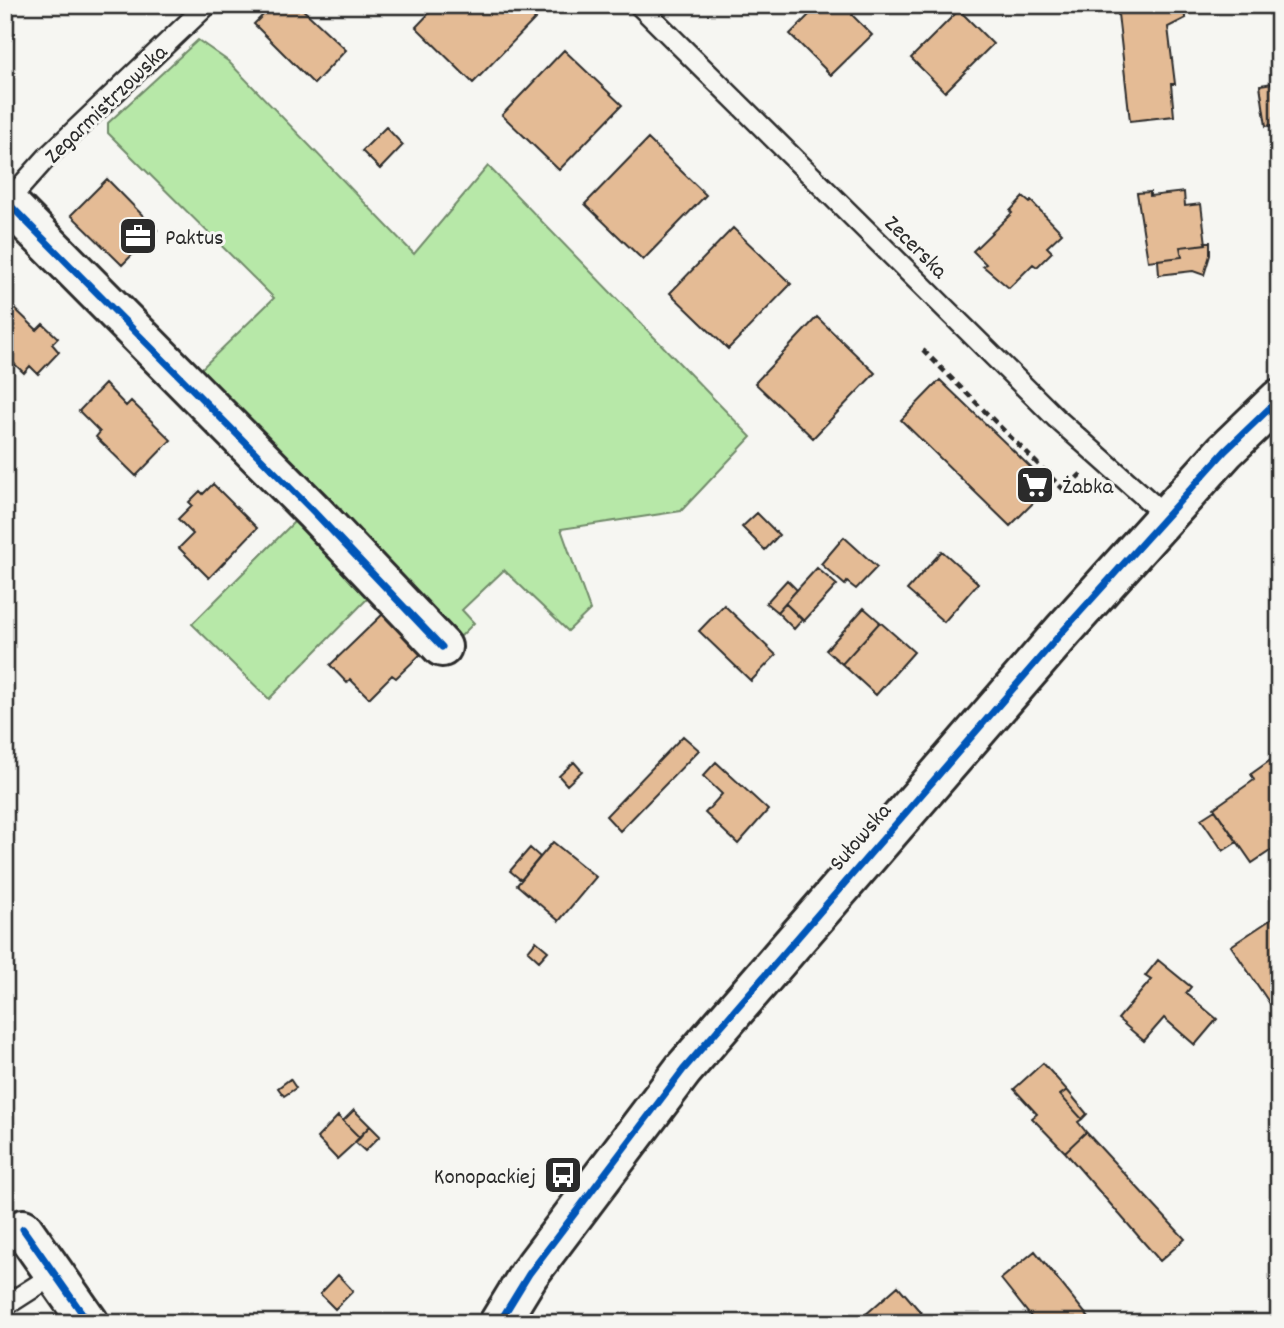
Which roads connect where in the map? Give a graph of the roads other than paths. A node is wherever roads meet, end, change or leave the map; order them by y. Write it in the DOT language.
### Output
graph roads {
  1 [pos="207,5"];
  2 [pos="639,5"];
  3 [pos="6,203"];
  4 [pos="1279,399"];
  5 [pos="1167,517"];
  6 [pos="442,647"];
  7 [pos="23,1229"];
  8 [pos="55,1274"];
  9 [pos="5,1306"];
  10 [pos="89,1323"];
  11 [pos="499,1323"];
  1 -- 3 [label="lane, Zegarmistrzowska"];
  2 -- 5 [label="lane, Zecerska"];
  3 -- 6 [label="main road"];
  4 -- 5 [label="main road, Sułowska"];
  5 -- 11 [label="main road, Sułowska"];
  7 -- 8 [label="main road"];
  8 -- 9 [label="lane"];
  8 -- 10 [label="main road"];
}
